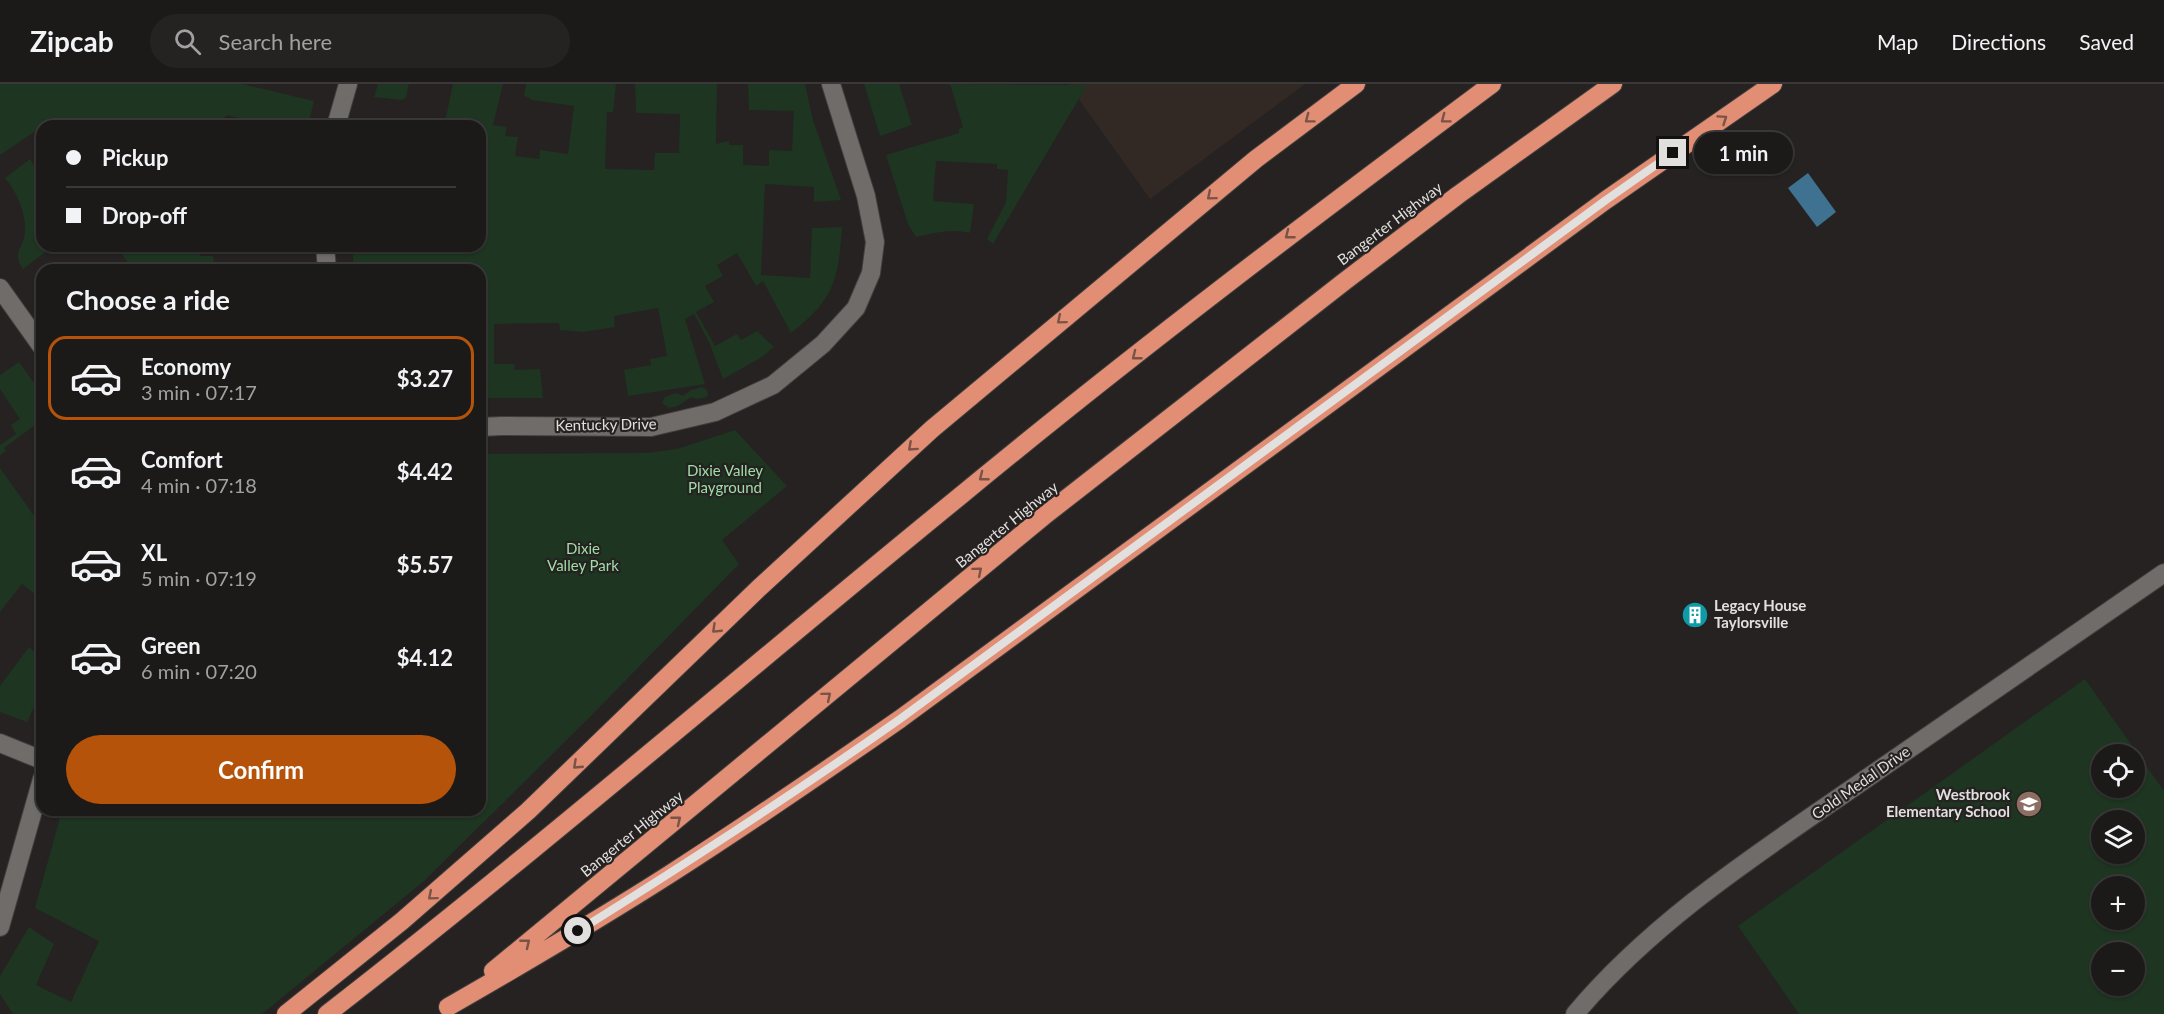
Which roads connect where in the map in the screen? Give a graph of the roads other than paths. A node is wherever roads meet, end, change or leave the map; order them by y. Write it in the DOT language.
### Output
graph roads {
  1 [pos="348,84"];
  2 [pos="831,84"];
  3 [pos="1356,84"];
  4 [pos="1492,84"];
  5 [pos="1613,84"];
  6 [pos="1773,84"];
  7 [pos="338,120"];
  8 [pos="0,288"];
  9 [pos="36,339"];
  10 [pos="486,427"];
  11 [pos="2164,573"];
  12 [pos="0,743"];
  13 [pos="36,758"];
  14 [pos="36,801"];
  15 [pos="0,927"];
  16 [pos="444,1011"];
  17 [pos="286,1014"];
  18 [pos="327,1014"];
  19 [pos="1575,1014"];
  1 -- 7 [label="street"];
  2 -- 10 [label="street, Kentucky Drive"];
  3 -- 17 [label="highway, one-way"];
  4 -- 18 [label="highway, one-way"];
  16 -- 5 [label="highway, Bangerter Highway, one-way"];
  16 -- 6 [label="highway, one-way"];
  8 -- 9 [label="street"];
  11 -- 19 [label="street, Gold Medal Drive"];
  12 -- 13 [label="street"];
  14 -- 15 [label="street"];
}
